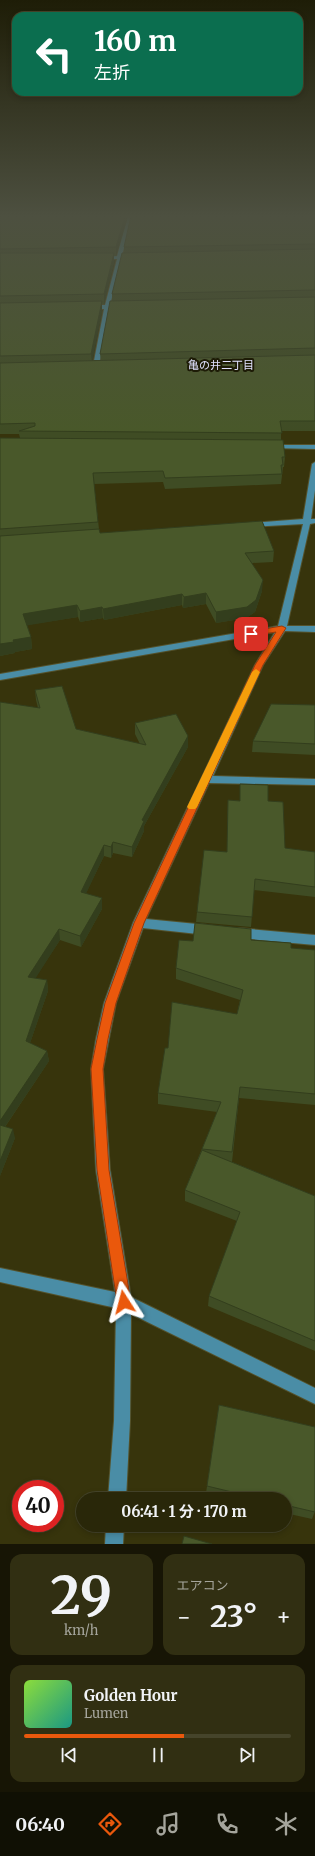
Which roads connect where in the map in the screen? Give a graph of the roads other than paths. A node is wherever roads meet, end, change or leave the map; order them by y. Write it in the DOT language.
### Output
graph roads {
  1 [pos="112,288"];
  2 [pos="130,306"];
  3 [pos="84,307"];
  4 [pos="107,307"];
  5 [pos="89,366"];
  6 [pos="96,366"];
  7 [pos="104,366"];
  8 [pos="260,446"];
  9 [pos="315,447"];
  10 [pos="315,464"];
  11 [pos="311,521"];
  12 [pos="244,526"];
  13 [pos="282,628"];
  14 [pos="315,629"];
  15 [pos="0,677"];
  16 [pos="205,779"];
  17 [pos="315,782"];
  18 [pos="139,923"];
  19 [pos="216,930"];
  20 [pos="231,932"];
  21 [pos="315,940"];
  22 [pos="0,1275"];
  23 [pos="124,1302"];
  24 [pos="315,1396"];
  25 [pos="117,1492"];
  26 [pos="115,1532"];
  27 [pos="114,1544"];
  1 -- 4 [label="street"];
  2 -- 4 [label="street"];
  3 -- 4 [label="street"];
  4 -- 6 [label="street"];
  5 -- 6 [label="street"];
  6 -- 7 [label="street"];
  8 -- 9 [label="street"];
  10 -- 11 [label="street"];
  11 -- 12 [label="street"];
  11 -- 13 [label="street"];
  13 -- 14 [label="street"];
  13 -- 15 [label="street"];
  13 -- 16 [label="street"];
  16 -- 17 [label="street"];
  16 -- 18 [label="street"];
  18 -- 19 [label="street"];
  18 -- 23 [label="street"];
  20 -- 21 [label="street"];
  22 -- 23 [label="street"];
  23 -- 24 [label="street"];
  23 -- 25 [label="street"];
  26 -- 27 [label="street"];
}
